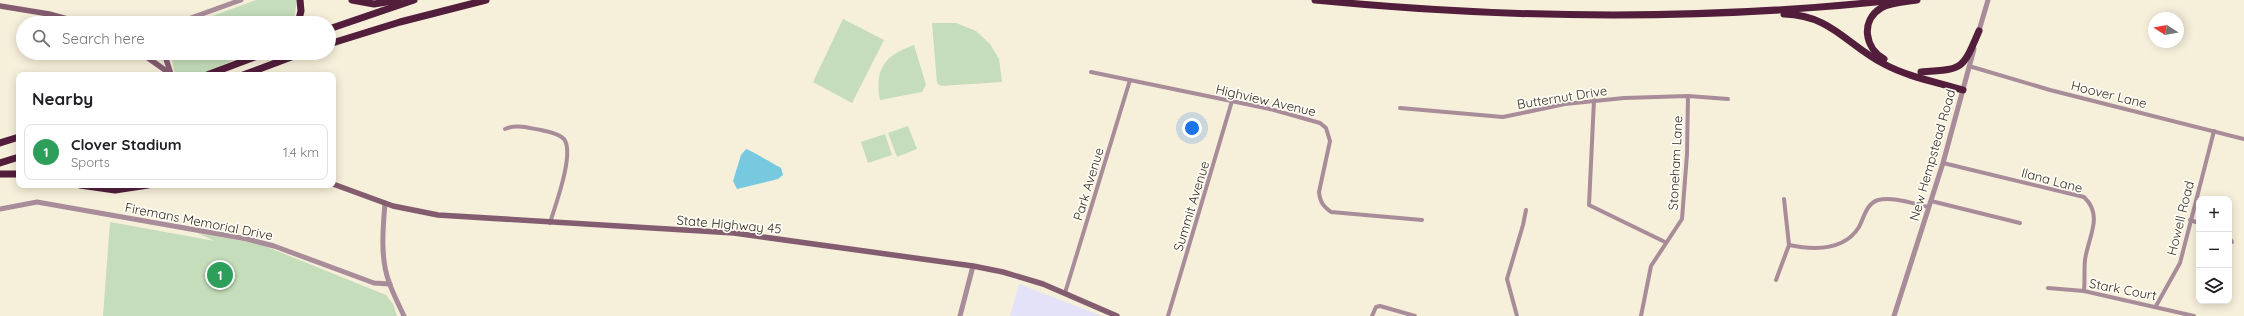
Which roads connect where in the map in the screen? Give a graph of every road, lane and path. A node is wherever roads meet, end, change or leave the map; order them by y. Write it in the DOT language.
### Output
graph roads {
  1 [pos="241,0"];
  2 [pos="300,0"];
  3 [pos="352,0"];
  4 [pos="401,0"];
  5 [pos="414,0"];
  6 [pos="486,0"];
  7 [pos="1315,0"];
  8 [pos="1896,0"];
  9 [pos="1917,0"];
  10 [pos="1988,0"];
  11 [pos="0,6"];
  12 [pos="1726,13"];
  13 [pos="55,16"];
  14 [pos="196,16"];
  15 [pos="300,16"];
  16 [pos="336,27"];
  17 [pos="1979,31"];
  18 [pos="336,42"];
  19 [pos="151,60"];
  20 [pos="166,60"];
  21 [pos="242,60"];
  22 [pos="246,60"];
  23 [pos="283,60"];
  24 [pos="1969,66"];
  25 [pos="225,68"];
  26 [pos="167,72"];
  27 [pos="170,72"];
  28 [pos="215,72"];
  29 [pos="251,72"];
  30 [pos="1091,72"];
  31 [pos="1921,72"];
  32 [pos="1130,80"];
  33 [pos="1963,88"];
  34 [pos="1688,96"];
  35 [pos="1728,99"];
  36 [pos="1594,100"];
  37 [pos="1232,101"];
  38 [pos="1400,108"];
  39 [pos="505,129"];
  40 [pos="2214,131"];
  41 [pos="16,138"];
  42 [pos="2244,140"];
  43 [pos="0,143"];
  44 [pos="16,158"];
  45 [pos="0,163"];
  46 [pos="1943,163"];
  47 [pos="0,174"];
  48 [pos="16,174"];
  49 [pos="336,185"];
  50 [pos="98,188"];
  51 [pos="127,188"];
  52 [pos="1784,199"];
  53 [pos="1931,201"];
  54 [pos="385,203"];
  55 [pos="1929,207"];
  56 [pos="0,209"];
  57 [pos="1526,210"];
  58 [pos="1422,220"];
  59 [pos="2190,220"];
  60 [pos="2196,222"];
  61 [pos="550,223"];
  62 [pos="2020,223"];
  63 [pos="1665,242"];
  64 [pos="1789,245"];
  65 [pos="973,266"];
  66 [pos="1776,280"];
  67 [pos="390,284"];
  68 [pos="2048,288"];
  69 [pos="2084,292"];
  70 [pos="1065,293"];
  71 [pos="2156,306"];
  72 [pos="404,316"];
  73 [pos="960,316"];
  74 [pos="1116,316"];
  75 [pos="1168,316"];
  76 [pos="1372,316"];
  77 [pos="1415,316"];
  78 [pos="1517,316"];
  79 [pos="1641,316"];
  80 [pos="1894,316"];
  81 [pos="2194,316"];
  1 -- 14 [label="street"];
  2 -- 15 [label="highway"];
  3 -- 4 [label="highway"];
  5 -- 16 [label="highway"];
  6 -- 18 [label="highway"];
  7 -- 12 [label="highway"];
  8 -- 12 [label="highway"];
  9 -- 31 [label="highway"];
  10 -- 17 [label="street, New Hempstead Road"];
  11 -- 13 [label="main road"];
  12 -- 33 [label="highway"];
  17 -- 24 [label="street, New Hempstead Road"];
  17 -- 31 [label="highway"];
  19 -- 26 [label="main road"];
  20 -- 27 [label="main road"];
  21 -- 25 [label="highway"];
  22 -- 25 [label="highway"];
  23 -- 29 [label="highway"];
  24 -- 33 [label="street, New Hempstead Road"];
  24 -- 40 [label="street, Hoover Lane"];
  25 -- 28 [label="highway"];
  30 -- 32 [label="street, Highview Avenue"];
  31 -- 33 [label="highway"];
  32 -- 37 [label="street, Highview Avenue"];
  32 -- 70 [label="street, Park Avenue"];
  33 -- 46 [label="street, New Hempstead Road"];
  34 -- 35 [label="street, Butternut Drive"];
  34 -- 36 [label="street, Butternut Drive"];
  34 -- 63 [label="street, Stoneham Lane"];
  36 -- 38 [label="street, Butternut Drive"];
  36 -- 63 [label="street"];
  37 -- 58 [label="street, Highview Avenue"];
  37 -- 75 [label="street, Summit Avenue"];
  39 -- 61 [label="street"];
  40 -- 42 [label="street, Hoover Lane"];
  40 -- 59 [label="street, Howell Road"];
  41 -- 43 [label="highway"];
  44 -- 45 [label="highway"];
  46 -- 53 [label="street, New Hempstead Road"];
  46 -- 69 [label="street, Ilana Lane"];
  47 -- 48 [label="highway"];
  49 -- 54 [label="main road, State Highway 45"];
  50 -- 51 [label="highway"];
  52 -- 64 [label="street"];
  53 -- 55 [label="street, New Hempstead Road"];
  53 -- 62 [label="street"];
  54 -- 61 [label="main road, State Highway 45"];
  54 -- 67 [label="street"];
  55 -- 64 [label="street"];
  55 -- 80 [label="street, New Hempstead Road"];
  56 -- 67 [label="street, Firemans Memorial Drive"];
  57 -- 78 [label="street"];
  59 -- 60 [label="street"];
  59 -- 71 [label="street, Howell Road"];
  61 -- 65 [label="main road, State Highway 45"];
  63 -- 79 [label="street, Stoneham Lane"];
  64 -- 66 [label="street"];
  65 -- 70 [label="main road, State Highway 45"];
  65 -- 73 [label="street"];
  67 -- 72 [label="street"];
  68 -- 69 [label="street, Stark Court"];
  69 -- 71 [label="street, Stark Court"];
  70 -- 74 [label="main road, State Highway 45"];
  71 -- 81 [label="street, Stark Court"];
  76 -- 77 [label="street"];
}
